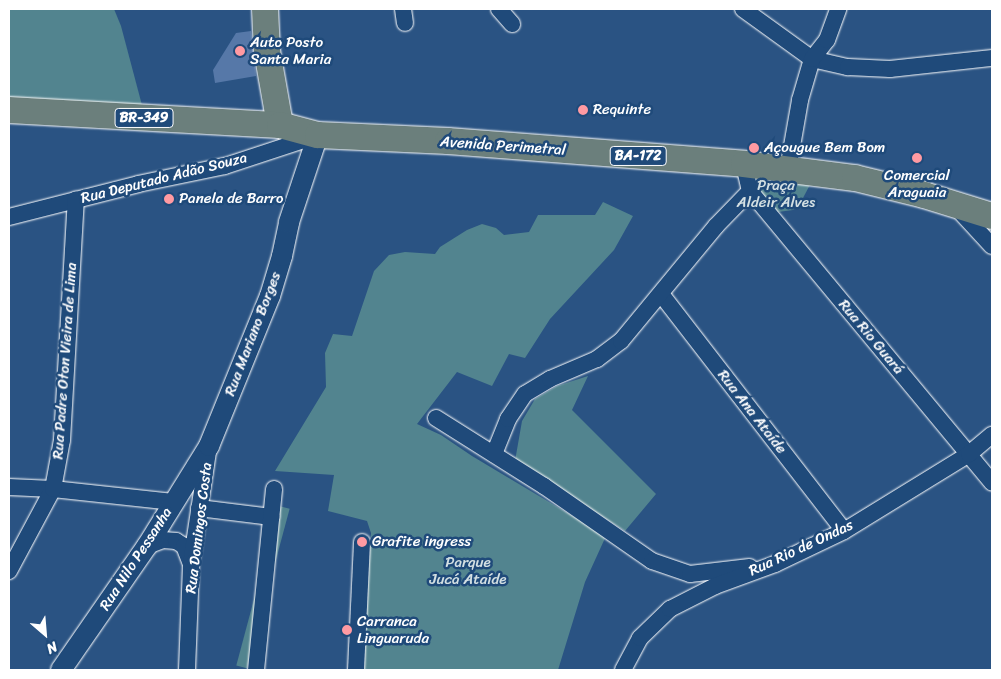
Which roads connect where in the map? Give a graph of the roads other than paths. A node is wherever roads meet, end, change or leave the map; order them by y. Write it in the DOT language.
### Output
graph roads {
  1 [pos="254,9"];
  2 [pos="265,9"];
  3 [pos="499,9"];
  4 [pos="743,9"];
  5 [pos="838,9"];
  6 [pos="512,24"];
  7 [pos="267,51"];
  8 [pos="992,58"];
  9 [pos="812,59"];
  10 [pos="9,110"];
  11 [pos="280,125"];
  12 [pos="318,135"];
  13 [pos="744,164"];
  14 [pos="788,169"];
  15 [pos="750,191"];
  16 [pos="76,199"];
  17 [pos="954,204"];
  18 [pos="992,216"];
  19 [pos="9,217"];
  20 [pos="992,246"];
  21 [pos="660,294"];
  22 [pos="436,418"];
  23 [pos="992,435"];
  24 [pos="209,446"];
  25 [pos="494,454"];
  26 [pos="969,454"];
  27 [pos="992,483"];
  28 [pos="9,487"];
  29 [pos="53,489"];
  30 [pos="274,489"];
  31 [pos="173,502"];
  32 [pos="199,508"];
  33 [pos="271,517"];
  34 [pos="844,531"];
  35 [pos="362,542"];
  36 [pos="147,546"];
  37 [pos="191,564"];
  38 [pos="775,564"];
  39 [pos="9,571"];
  40 [pos="61,670"];
  41 [pos="186,670"];
  42 [pos="256,670"];
  43 [pos="356,670"];
  44 [pos="623,670"];
  1 -- 7 [label="main road"];
  2 -- 7 [label="main road"];
  3 -- 6 [label="street"];
  4 -- 9 [label="street"];
  5 -- 9 [label="street"];
  7 -- 11 [label="main road"];
  8 -- 9 [label="street"];
  9 -- 14 [label="street"];
  10 -- 11 [label="main road, Avenida Perimetral / BR-349"];
  11 -- 12 [label="main road, Avenida Perimetral / BA-172"];
  12 -- 13 [label="main road, Avenida Perimetral / BA-172"];
  12 -- 16 [label="street, Rua Deputado Adão Souza"];
  12 -- 24 [label="street, Rua Mariano Borges"];
  13 -- 14 [label="main road, Avenida Perimetral / BA-172"];
  13 -- 15 [label="street"];
  14 -- 17 [label="main road, Avenida Perimetral / BA-172"];
  15 -- 21 [label="street"];
  15 -- 26 [label="street, Rua Rio Guará"];
  16 -- 19 [label="street, Rua Deputado Adão Souza"];
  16 -- 29 [label="street, Rua Padre Oton Vieira de Lima"];
  17 -- 18 [label="main road, Avenida Perimetral / BA-172"];
  17 -- 20 [label="street"];
  21 -- 25 [label="street"];
  21 -- 34 [label="street, Rua Ana Ataíde"];
  22 -- 25 [label="street"];
  23 -- 26 [label="street, Rua Rio de Ondas"];
  24 -- 31 [label="street, Rua Nilo Pessanha"];
  24 -- 32 [label="street, Rua Domingos Costa"];
  25 -- 38 [label="street"];
  26 -- 27 [label="street, Rua Rio Guará"];
  26 -- 34 [label="street, Rua Rio de Ondas"];
  28 -- 29 [label="street"];
  29 -- 31 [label="street"];
  29 -- 39 [label="street, Rua Padre Oton Vieira de Lima"];
  30 -- 33 [label="street"];
  31 -- 36 [label="street, Rua Nilo Pessanha"];
  32 -- 33 [label="street"];
  32 -- 37 [label="street, Rua Domingos Costa"];
  33 -- 42 [label="street"];
  34 -- 38 [label="street, Rua Rio de Ondas"];
  35 -- 43 [label="street"];
  36 -- 37 [label="street"];
  36 -- 40 [label="street, Rua Nilo Pessanha"];
  37 -- 41 [label="street, Rua Domingos Costa"];
  38 -- 44 [label="street, Rua Rio de Ondas"];
}
